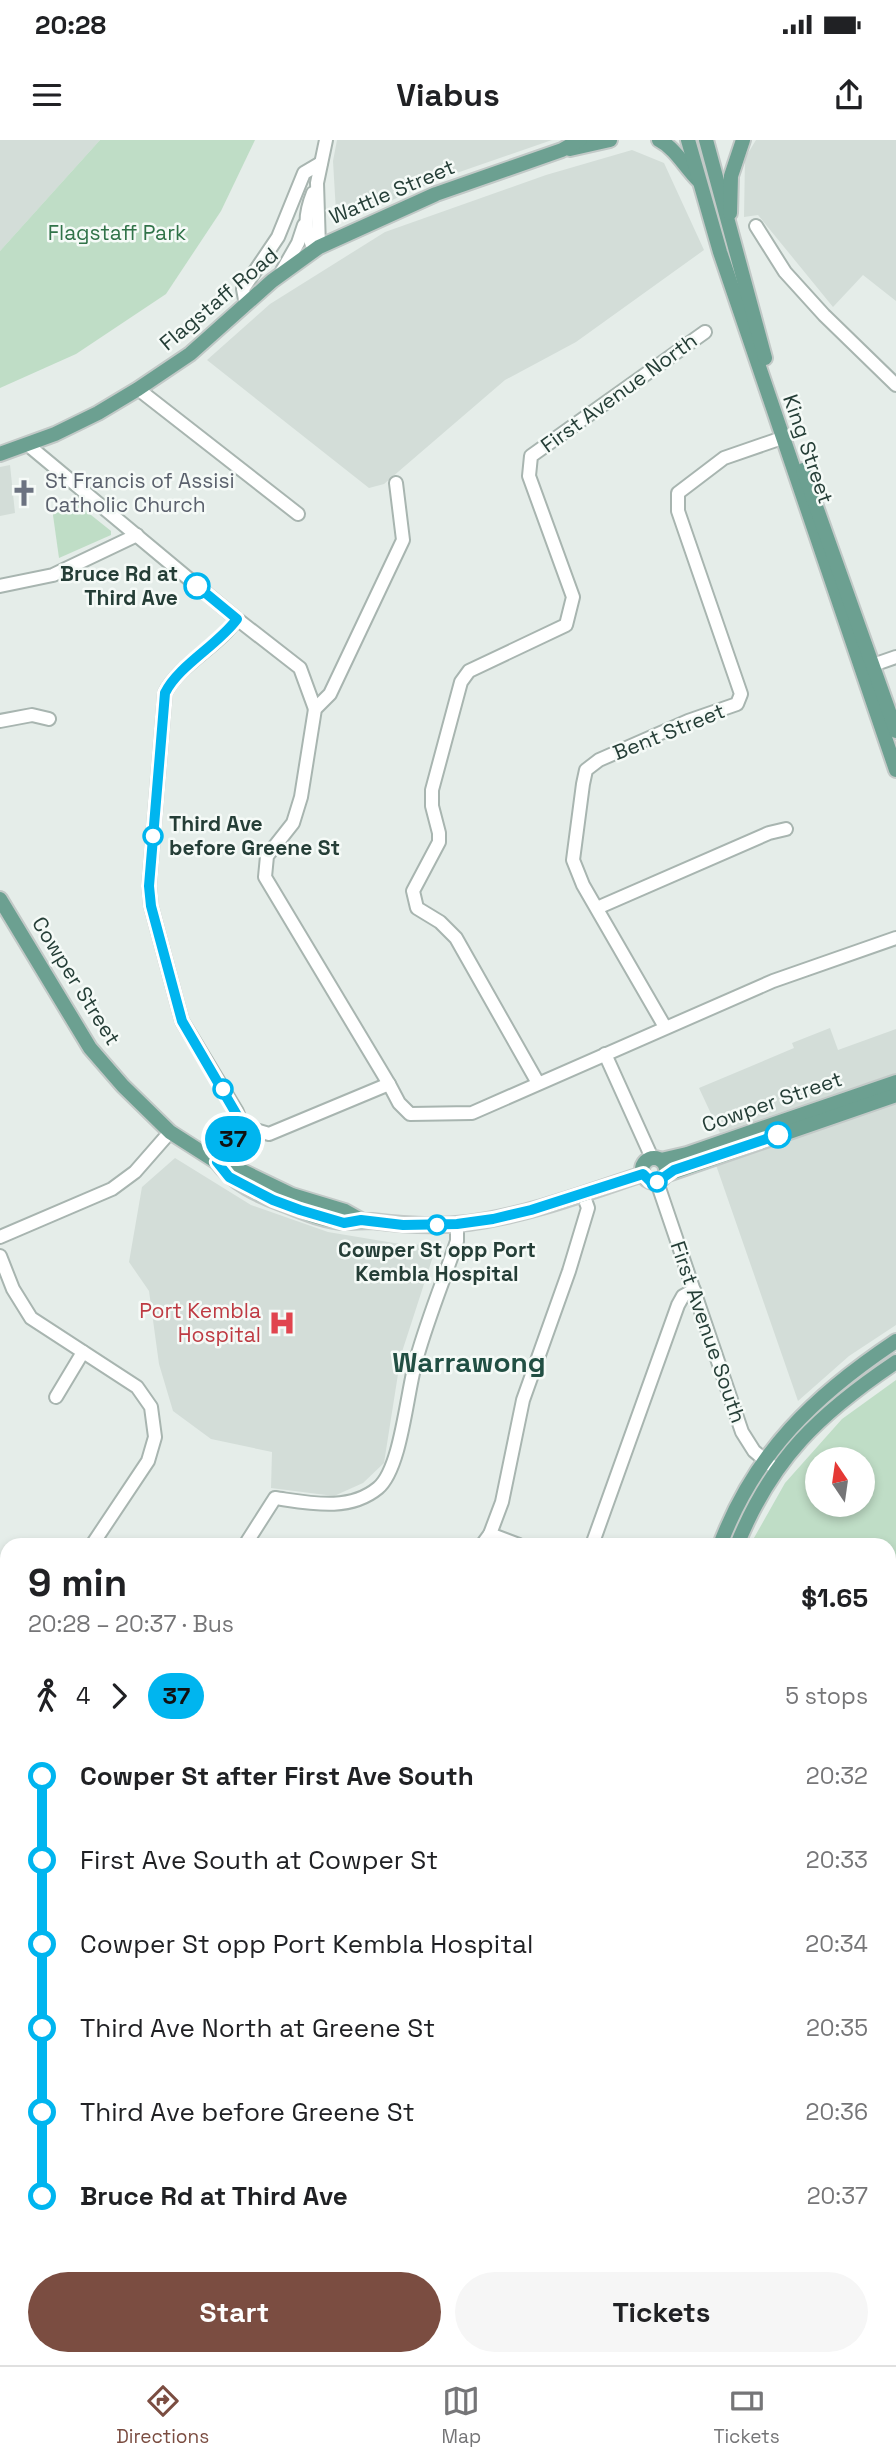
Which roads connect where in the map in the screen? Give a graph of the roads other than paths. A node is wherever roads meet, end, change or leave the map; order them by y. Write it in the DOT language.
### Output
graph roads {
  1 [pos="326,140"];
  2 [pos="580,140"];
  3 [pos="610,140"];
  4 [pos="659,140"];
  5 [pos="688,140"];
  6 [pos="706,140"];
  7 [pos="743,140"];
  8 [pos="562,150"];
  9 [pos="321,163"];
  10 [pos="699,181"];
  11 [pos="311,216"];
  12 [pos="755,226"];
  13 [pos="729,231"];
  14 [pos="347,233"];
  15 [pos="317,248"];
  16 [pos="280,274"];
  17 [pos="246,305"];
  18 [pos="705,332"];
  19 [pos="896,385"];
  20 [pos="138,389"];
  21 [pos="782,438"];
  22 [pos="28,444"];
  23 [pos="0,454"];
  24 [pos="396,483"];
  25 [pos="298,513"];
  26 [pos="137,536"];
  27 [pos="0,586"];
  28 [pos="237,619"];
  29 [pos="896,657"];
  30 [pos="873,664"];
  31 [pos="869,691"];
  32 [pos="315,709"];
  33 [pos="48,719"];
  34 [pos="0,721"];
  35 [pos="896,731"];
  36 [pos="896,770"];
  37 [pos="786,829"];
  38 [pos="0,899"];
  39 [pos="597,908"];
  40 [pos="896,938"];
  41 [pos="665,1027"];
  42 [pos="605,1054"];
  43 [pos="896,1082"];
  44 [pos="538,1083"];
  45 [pos="388,1084"];
  46 [pos="896,1096"];
  47 [pos="243,1128"];
  48 [pos="170,1132"];
  49 [pos="656,1159"];
  50 [pos="217,1162"];
  51 [pos="643,1174"];
  52 [pos="661,1178"];
  53 [pos="275,1188"];
  54 [pos="583,1194"];
  55 [pos="326,1205"];
  56 [pos="300,1210"];
  57 [pos="361,1220"];
  58 [pos="457,1224"];
  59 [pos="0,1237"];
  60 [pos="0,1256"];
  61 [pos="694,1290"];
  62 [pos="896,1341"];
  63 [pos="83,1352"];
  64 [pos="896,1362"];
  65 [pos="56,1397"];
  66 [pos="763,1461"];
  67 [pos="777,1470"];
  68 [pos="97,1538"];
  69 [pos="249,1538"];
  70 [pos="487,1538"];
  71 [pos="595,1538"];
  72 [pos="723,1538"];
  73 [pos="741,1538"];
  1 -- 9 [label="street"];
  2 -- 8 [label="main road, Wattle Street"];
  3 -- 8 [label="main road, Wattle Street"];
  4 -- 10 [label="main road"];
  5 -- 10 [label="main road, King Street"];
  6 -- 13 [label="main road, King Street"];
  7 -- 13 [label="main road"];
  8 -- 14 [label="main road, Wattle Street"];
  9 -- 11 [label="street"];
  9 -- 17 [label="street"];
  10 -- 21 [label="main road, King Street"];
  11 -- 14 [label="street"];
  11 -- 15 [label="street"];
  11 -- 16 [label="street"];
  12 -- 19 [label="street"];
  13 -- 30 [label="main road, King Street"];
  14 -- 15 [label="main road, Wattle Street"];
  15 -- 16 [label="main road, Flagstaff Road"];
  16 -- 17 [label="main road, Flagstaff Road"];
  17 -- 20 [label="main road, Flagstaff Road"];
  18 -- 44 [label="street, First Avenue North"];
  20 -- 22 [label="main road, Flagstaff Road"];
  20 -- 25 [label="street"];
  21 -- 31 [label="main road, King Street"];
  21 -- 39 [label="street, Bent Street"];
  22 -- 23 [label="main road, Flagstaff Road"];
  22 -- 26 [label="street"];
  24 -- 32 [label="street"];
  26 -- 27 [label="street"];
  26 -- 28 [label="street"];
  28 -- 32 [label="street"];
  28 -- 47 [label="street"];
  29 -- 30 [label="street"];
  30 -- 31 [label="street"];
  30 -- 35 [label="main road, King Street"];
  31 -- 36 [label="main road, King Street"];
  32 -- 45 [label="street"];
  33 -- 34 [label="street"];
  37 -- 39 [label="street"];
  38 -- 48 [label="main road, Cowper Street"];
  39 -- 41 [label="street, Bent Street"];
  40 -- 41 [label="street"];
  41 -- 42 [label="street"];
  42 -- 44 [label="street"];
  42 -- 49 [label="street"];
  43 -- 49 [label="main road, Cowper Street"];
  44 -- 45 [label="street"];
  45 -- 47 [label="street"];
  46 -- 52 [label="main road, Cowper Street"];
  47 -- 50 [label="street"];
  48 -- 50 [label="main road, Cowper Street"];
  48 -- 59 [label="street"];
  49 -- 51 [label="main road"];
  49 -- 52 [label="main road"];
  50 -- 53 [label="main road, Cowper Street"];
  50 -- 56 [label="main road, Cowper Street"];
  51 -- 52 [label="main road"];
  51 -- 54 [label="main road, Cowper Street"];
  52 -- 61 [label="street, First Avenue South"];
  53 -- 55 [label="main road, Cowper Street"];
  53 -- 56 [label="main road"];
  54 -- 58 [label="main road, Cowper Street"];
  54 -- 70 [label="street"];
  55 -- 56 [label="main road"];
  55 -- 57 [label="main road, Cowper Street"];
  56 -- 57 [label="main road, Cowper Street"];
  57 -- 58 [label="main road, Cowper Street"];
  58 -- 69 [label="street"];
  60 -- 63 [label="street"];
  61 -- 66 [label="street, First Avenue South"];
  61 -- 71 [label="street"];
  62 -- 66 [label="main road"];
  63 -- 65 [label="street"];
  63 -- 68 [label="street"];
  64 -- 67 [label="main road"];
  66 -- 67 [label="street, First Avenue South"];
  66 -- 72 [label="main road"];
  67 -- 73 [label="main road"];
}
